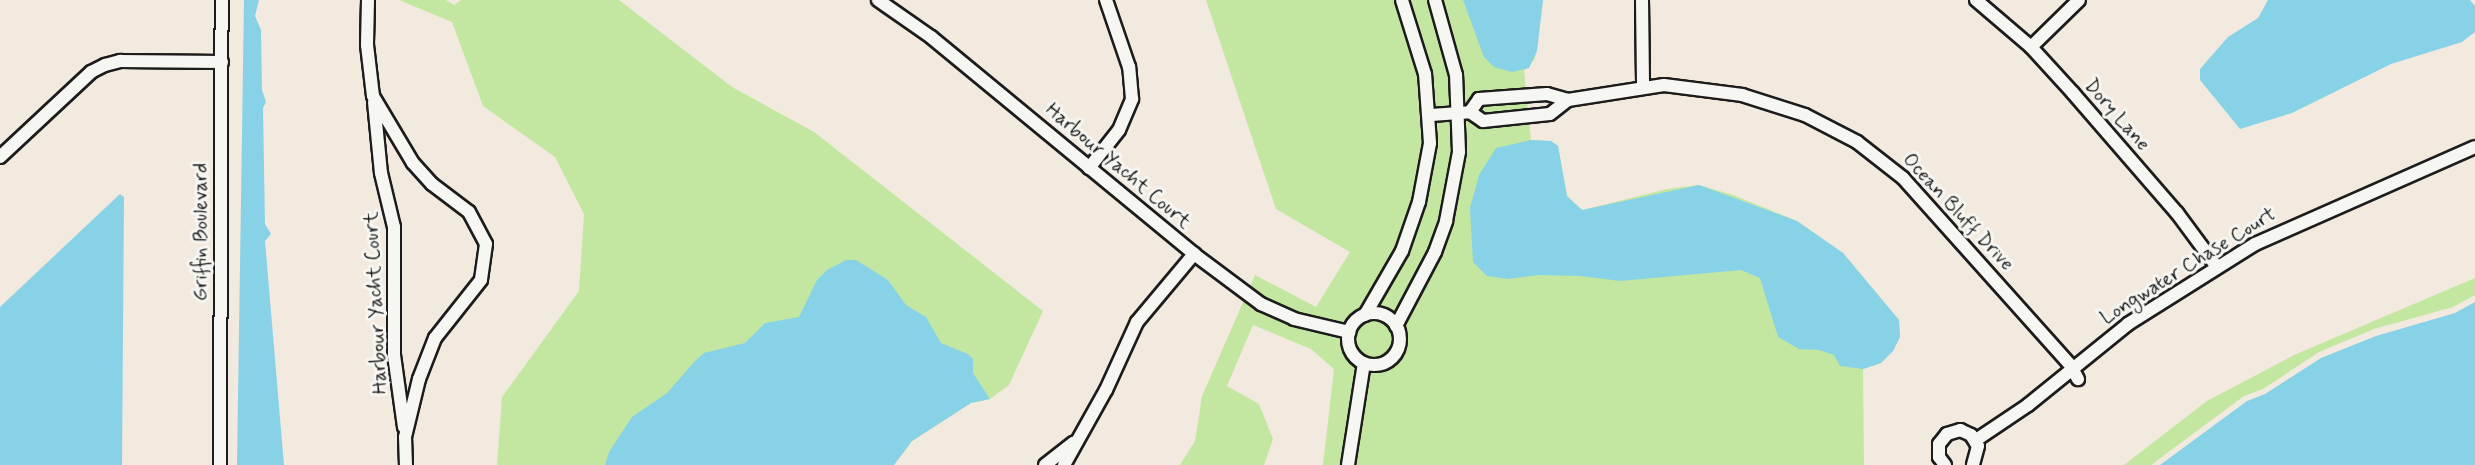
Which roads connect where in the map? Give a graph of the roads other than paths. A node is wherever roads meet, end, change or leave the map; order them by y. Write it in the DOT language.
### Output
graph roads {
  1 [pos="222,0"];
  2 [pos="368,0"];
  3 [pos="878,0"];
  4 [pos="1106,0"];
  5 [pos="1402,0"];
  6 [pos="1435,0"];
  7 [pos="1642,0"];
  8 [pos="1976,0"];
  9 [pos="2079,0"];
  10 [pos="2031,47"];
  11 [pos="222,62"];
  12 [pos="1643,88"];
  13 [pos="373,96"];
  14 [pos="1514,96"];
  15 [pos="1568,100"];
  16 [pos="1465,113"];
  17 [pos="1431,115"];
  18 [pos="1517,118"];
  19 [pos="2475,147"];
  20 [pos="0,157"];
  21 [pos="1089,168"];
  22 [pos="1194,254"];
  23 [pos="2217,267"];
  24 [pos="1365,315"];
  25 [pos="1396,326"];
  26 [pos="1349,332"];
  27 [pos="1364,363"];
  28 [pos="2071,366"];
  29 [pos="2078,379"];
  30 [pos="405,437"];
  31 [pos="1976,440"];
  32 [pos="1074,442"];
  33 [pos="220,465"];
  34 [pos="406,465"];
  35 [pos="1045,465"];
  36 [pos="1064,465"];
  37 [pos="1348,465"];
  38 [pos="1945,465"];
  39 [pos="1973,465"];
  1 -- 11 [label="street, Griffin Boulevard"];
  2 -- 13 [label="street, Harbour Yacht Court"];
  3 -- 21 [label="street, Harbour Yacht Court"];
  4 -- 21 [label="street"];
  5 -- 17 [label="street"];
  6 -- 16 [label="street"];
  7 -- 12 [label="street"];
  8 -- 10 [label="street, Dory Lane"];
  9 -- 10 [label="street"];
  10 -- 23 [label="street, Dory Lane"];
  11 -- 20 [label="street"];
  11 -- 33 [label="street, Griffin Boulevard"];
  12 -- 15 [label="street, Ocean Bluff Drive"];
  12 -- 28 [label="street, Ocean Bluff Drive"];
  13 -- 30 [label="street, Harbour Yacht Court"];
  13 -- 30 [label="street, Harbour Yacht Court"];
  14 -- 15 [label="street, Ocean Bluff Drive"];
  14 -- 16 [label="street, Ocean Bluff Drive"];
  14 -- 18 [label="street"];
  15 -- 18 [label="street, Ocean Bluff Drive"];
  16 -- 17 [label="street"];
  16 -- 18 [label="street, Ocean Bluff Drive"];
  16 -- 25 [label="street"];
  17 -- 24 [label="street"];
  19 -- 23 [label="street, Longwater Chase Court"];
  21 -- 22 [label="street, Harbour Yacht Court"];
  22 -- 26 [label="street, Harbour Yacht Court"];
  22 -- 32 [label="street"];
  23 -- 28 [label="street, Longwater Chase Court"];
  24 -- 25 [label="street"];
  24 -- 26 [label="street"];
  25 -- 27 [label="street"];
  26 -- 27 [label="street"];
  27 -- 37 [label="street"];
  28 -- 29 [label="street, Ocean Bluff Drive"];
  28 -- 31 [label="street, Longwater Chase Court"];
  30 -- 34 [label="street, Harbour Yacht Court"];
  31 -- 38 [label="street"];
  31 -- 39 [label="street"];
  32 -- 35 [label="street"];
  32 -- 36 [label="street"];
}
